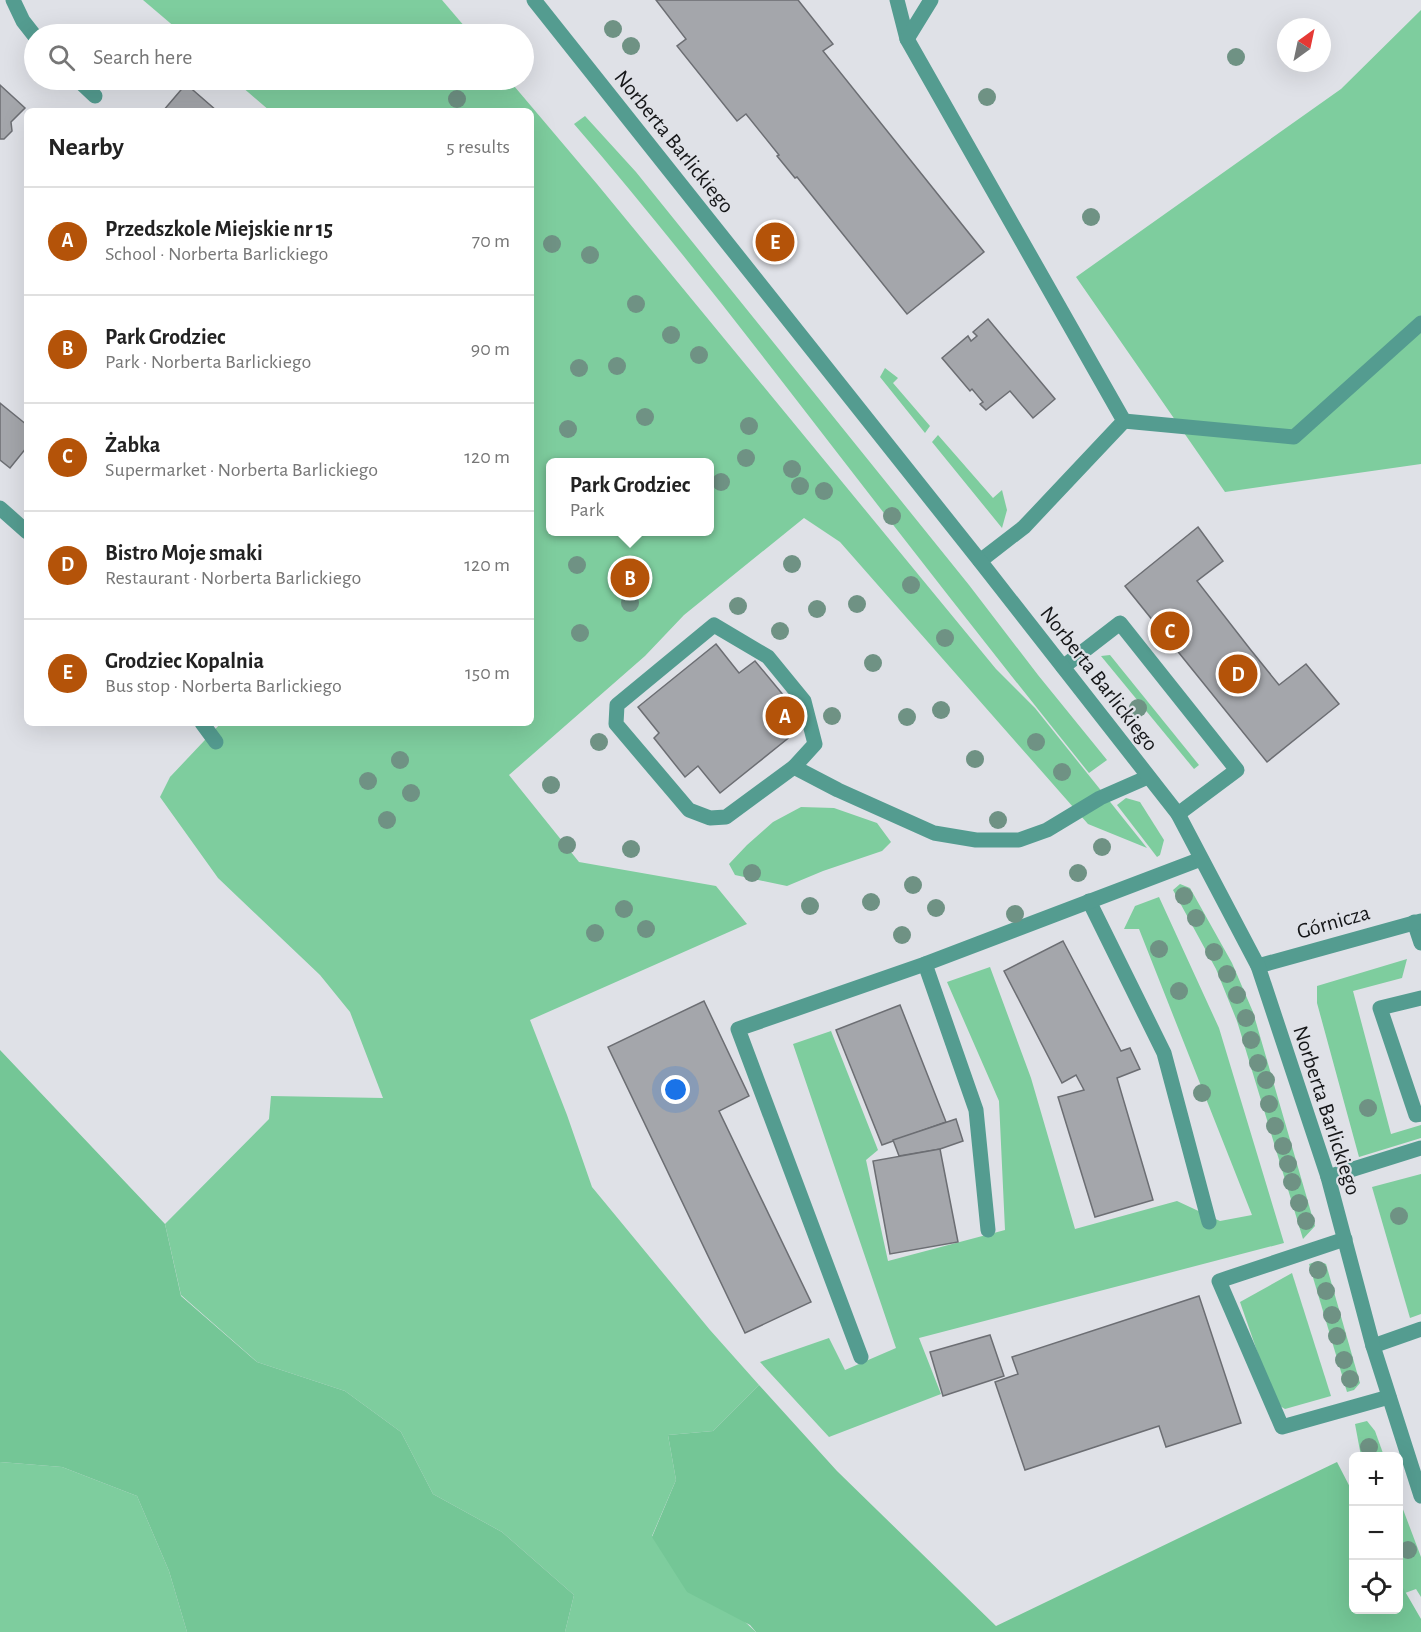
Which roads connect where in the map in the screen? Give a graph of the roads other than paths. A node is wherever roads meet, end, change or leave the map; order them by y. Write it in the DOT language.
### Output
graph roads {
  1 [pos="13,0"];
  2 [pos="534,0"];
  3 [pos="897,0"];
  4 [pos="931,0"];
  5 [pos="25,24"];
  6 [pos="907,39"];
  7 [pos="89,90"];
  8 [pos="95,96"];
  9 [pos="1421,323"];
  10 [pos="1124,421"];
  11 [pos="0,508"];
  12 [pos="24,529"];
  13 [pos="980,561"];
  14 [pos="1063,667"];
  15 [pos="204,726"];
  16 [pos="216,742"];
  17 [pos="794,767"];
  18 [pos="1148,777"];
  19 [pos="1178,814"];
  20 [pos="1201,859"];
  21 [pos="1089,901"];
  22 [pos="1418,921"];
  23 [pos="1421,943"];
  24 [pos="925,964"];
  25 [pos="1258,966"];
  26 [pos="1421,998"];
  27 [pos="1421,1114"];
  28 [pos="1421,1148"];
  29 [pos="1328,1177"];
  30 [pos="1209,1222"];
  31 [pos="988,1230"];
  32 [pos="1345,1239"];
  33 [pos="1421,1329"];
  34 [pos="1373,1346"];
  35 [pos="861,1357"];
  36 [pos="1389,1397"];
  37 [pos="1421,1496"];
  1 -- 5 [label="street"];
  2 -- 13 [label="street, Norberta Barlickiego"];
  3 -- 6 [label="street"];
  4 -- 6 [label="street"];
  6 -- 10 [label="street"];
  7 -- 8 [label="street"];
  9 -- 10 [label="street"];
  10 -- 13 [label="street"];
  11 -- 12 [label="street"];
  13 -- 14 [label="street, Norberta Barlickiego"];
  14 -- 18 [label="street, Norberta Barlickiego"];
  14 -- 19 [label="street"];
  15 -- 16 [label="street"];
  17 -- 17 [label="street"];
  17 -- 18 [label="street"];
  18 -- 19 [label="street, Norberta Barlickiego"];
  19 -- 20 [label="street, Norberta Barlickiego"];
  20 -- 21 [label="street"];
  20 -- 25 [label="street, Norberta Barlickiego"];
  21 -- 24 [label="street"];
  21 -- 30 [label="street"];
  22 -- 23 [label="street"];
  22 -- 25 [label="street, Górnicza"];
  24 -- 31 [label="street"];
  24 -- 35 [label="street"];
  25 -- 29 [label="street, Norberta Barlickiego"];
  26 -- 27 [label="street"];
  28 -- 29 [label="street"];
  29 -- 32 [label="street, Norberta Barlickiego"];
  32 -- 34 [label="street, Norberta Barlickiego"];
  32 -- 36 [label="street"];
  33 -- 34 [label="street"];
  34 -- 36 [label="street, Norberta Barlickiego"];
  36 -- 37 [label="street, Norberta Barlickiego"];
}
